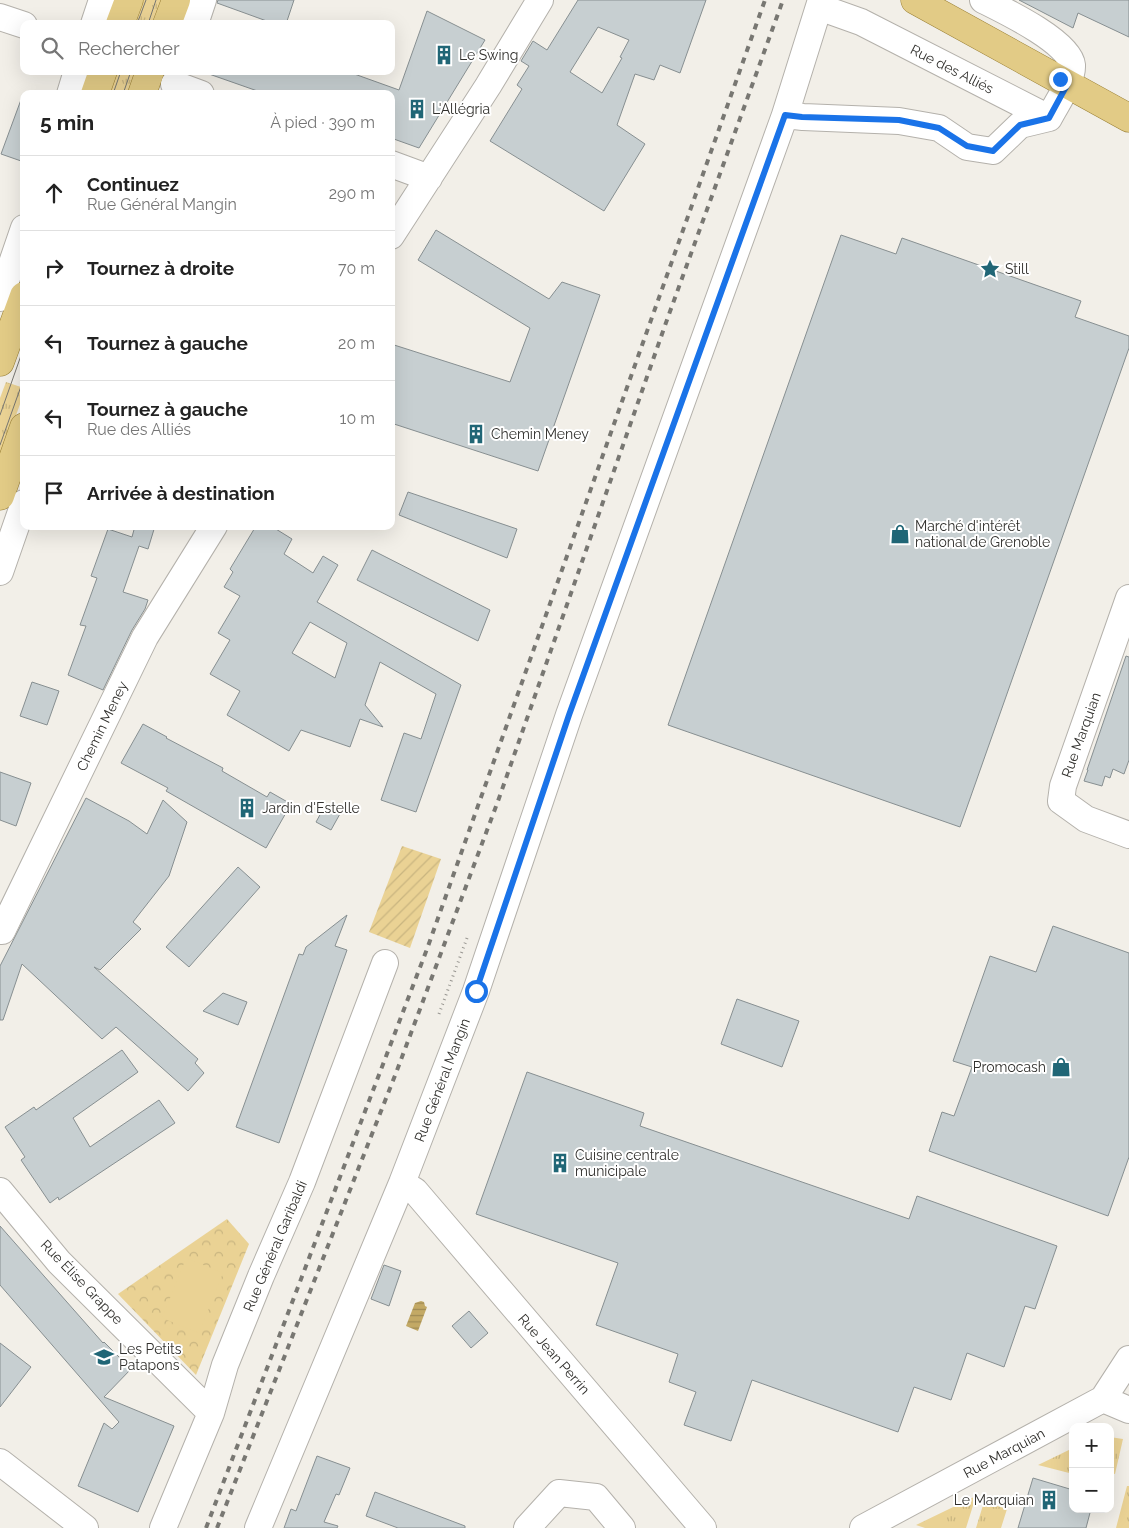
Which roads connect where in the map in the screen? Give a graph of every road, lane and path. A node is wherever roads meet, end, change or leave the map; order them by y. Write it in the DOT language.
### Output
graph roads {
  1 [pos="102,0"];
  2 [pos="128,0"];
  3 [pos="176,0"];
  4 [pos="203,0"];
  5 [pos="540,0"];
  6 [pos="915,0"];
  7 [pos="983,0"];
  8 [pos="820,3"];
  9 [pos="0,17"];
  10 [pos="95,20"];
  11 [pos="121,20"];
  12 [pos="168,20"];
  13 [pos="196,20"];
  14 [pos="20,24"];
  15 [pos="76,75"];
  16 [pos="102,75"];
  17 [pos="149,75"];
  18 [pos="174,83"];
  19 [pos="1068,83"];
  20 [pos="71,90"];
  21 [pos="96,90"];
  22 [pos="143,90"];
  23 [pos="191,90"];
  24 [pos="785,115"];
  25 [pos="1049,118"];
  26 [pos="1129,118"];
  27 [pos="395,165"];
  28 [pos="429,178"];
  29 [pos="395,230"];
  30 [pos="20,240"];
  31 [pos="0,298"];
  32 [pos="20,305"];
  33 [pos="3,342"];
  34 [pos="20,438"];
  35 [pos="0,496"];
  36 [pos="20,514"];
  37 [pos="212,530"];
  38 [pos="0,572"];
  39 [pos="1129,598"];
  40 [pos="1129,835"];
  41 [pos="0,931"];
  42 [pos="385,963"];
  43 [pos="402,1183"];
  44 [pos="0,1191"];
  45 [pos="1129,1360"];
  46 [pos="1103,1399"];
  47 [pos="1129,1410"];
  48 [pos="211,1413"];
  49 [pos="0,1462"];
  50 [pos="85,1528"];
  51 [pos="163,1528"];
  52 [pos="258,1528"];
  53 [pos="527,1528"];
  54 [pos="622,1528"];
  55 [pos="703,1528"];
  56 [pos="862,1528"];
  1 -- 10 [label="street"];
  2 -- 11 [label="main road"];
  3 -- 12 [label="main road"];
  4 -- 13 [label="street"];
  5 -- 28 [label="street"];
  6 -- 19 [label="main road"];
  7 -- 19 [label="street"];
  8 -- 24 [label="street, Rue Général Mangin"];
  8 -- 25 [label="street, Rue des Alliés"];
  9 -- 14 [label="street"];
  15 -- 20 [label="street"];
  16 -- 21 [label="main road"];
  17 -- 22 [label="main road"];
  18 -- 23 [label="street"];
  19 -- 25 [label="street"];
  19 -- 26 [label="main road"];
  24 -- 25 [label="street"];
  24 -- 43 [label="street, Rue Général Mangin"];
  27 -- 28 [label="street"];
  28 -- 29 [label="street"];
  30 -- 31 [label="street"];
  32 -- 33 [label="main road"];
  34 -- 35 [label="main road"];
  36 -- 38 [label="street"];
  37 -- 41 [label="street, Chemin Meney"];
  39 -- 40 [label="street, Rue Marquian"];
  42 -- 48 [label="street, Rue Général Garibaldi"];
  43 -- 52 [label="street, Rue Général Mangin"];
  43 -- 55 [label="street, Rue Jean Perrin"];
  44 -- 48 [label="street, Rue Élise Grappe"];
  45 -- 46 [label="street, Rue Marquian"];
  46 -- 47 [label="street"];
  46 -- 56 [label="street, Rue Marquian"];
  48 -- 51 [label="street, Rue Général Garibaldi"];
  49 -- 50 [label="street"];
  53 -- 54 [label="street"];
}
